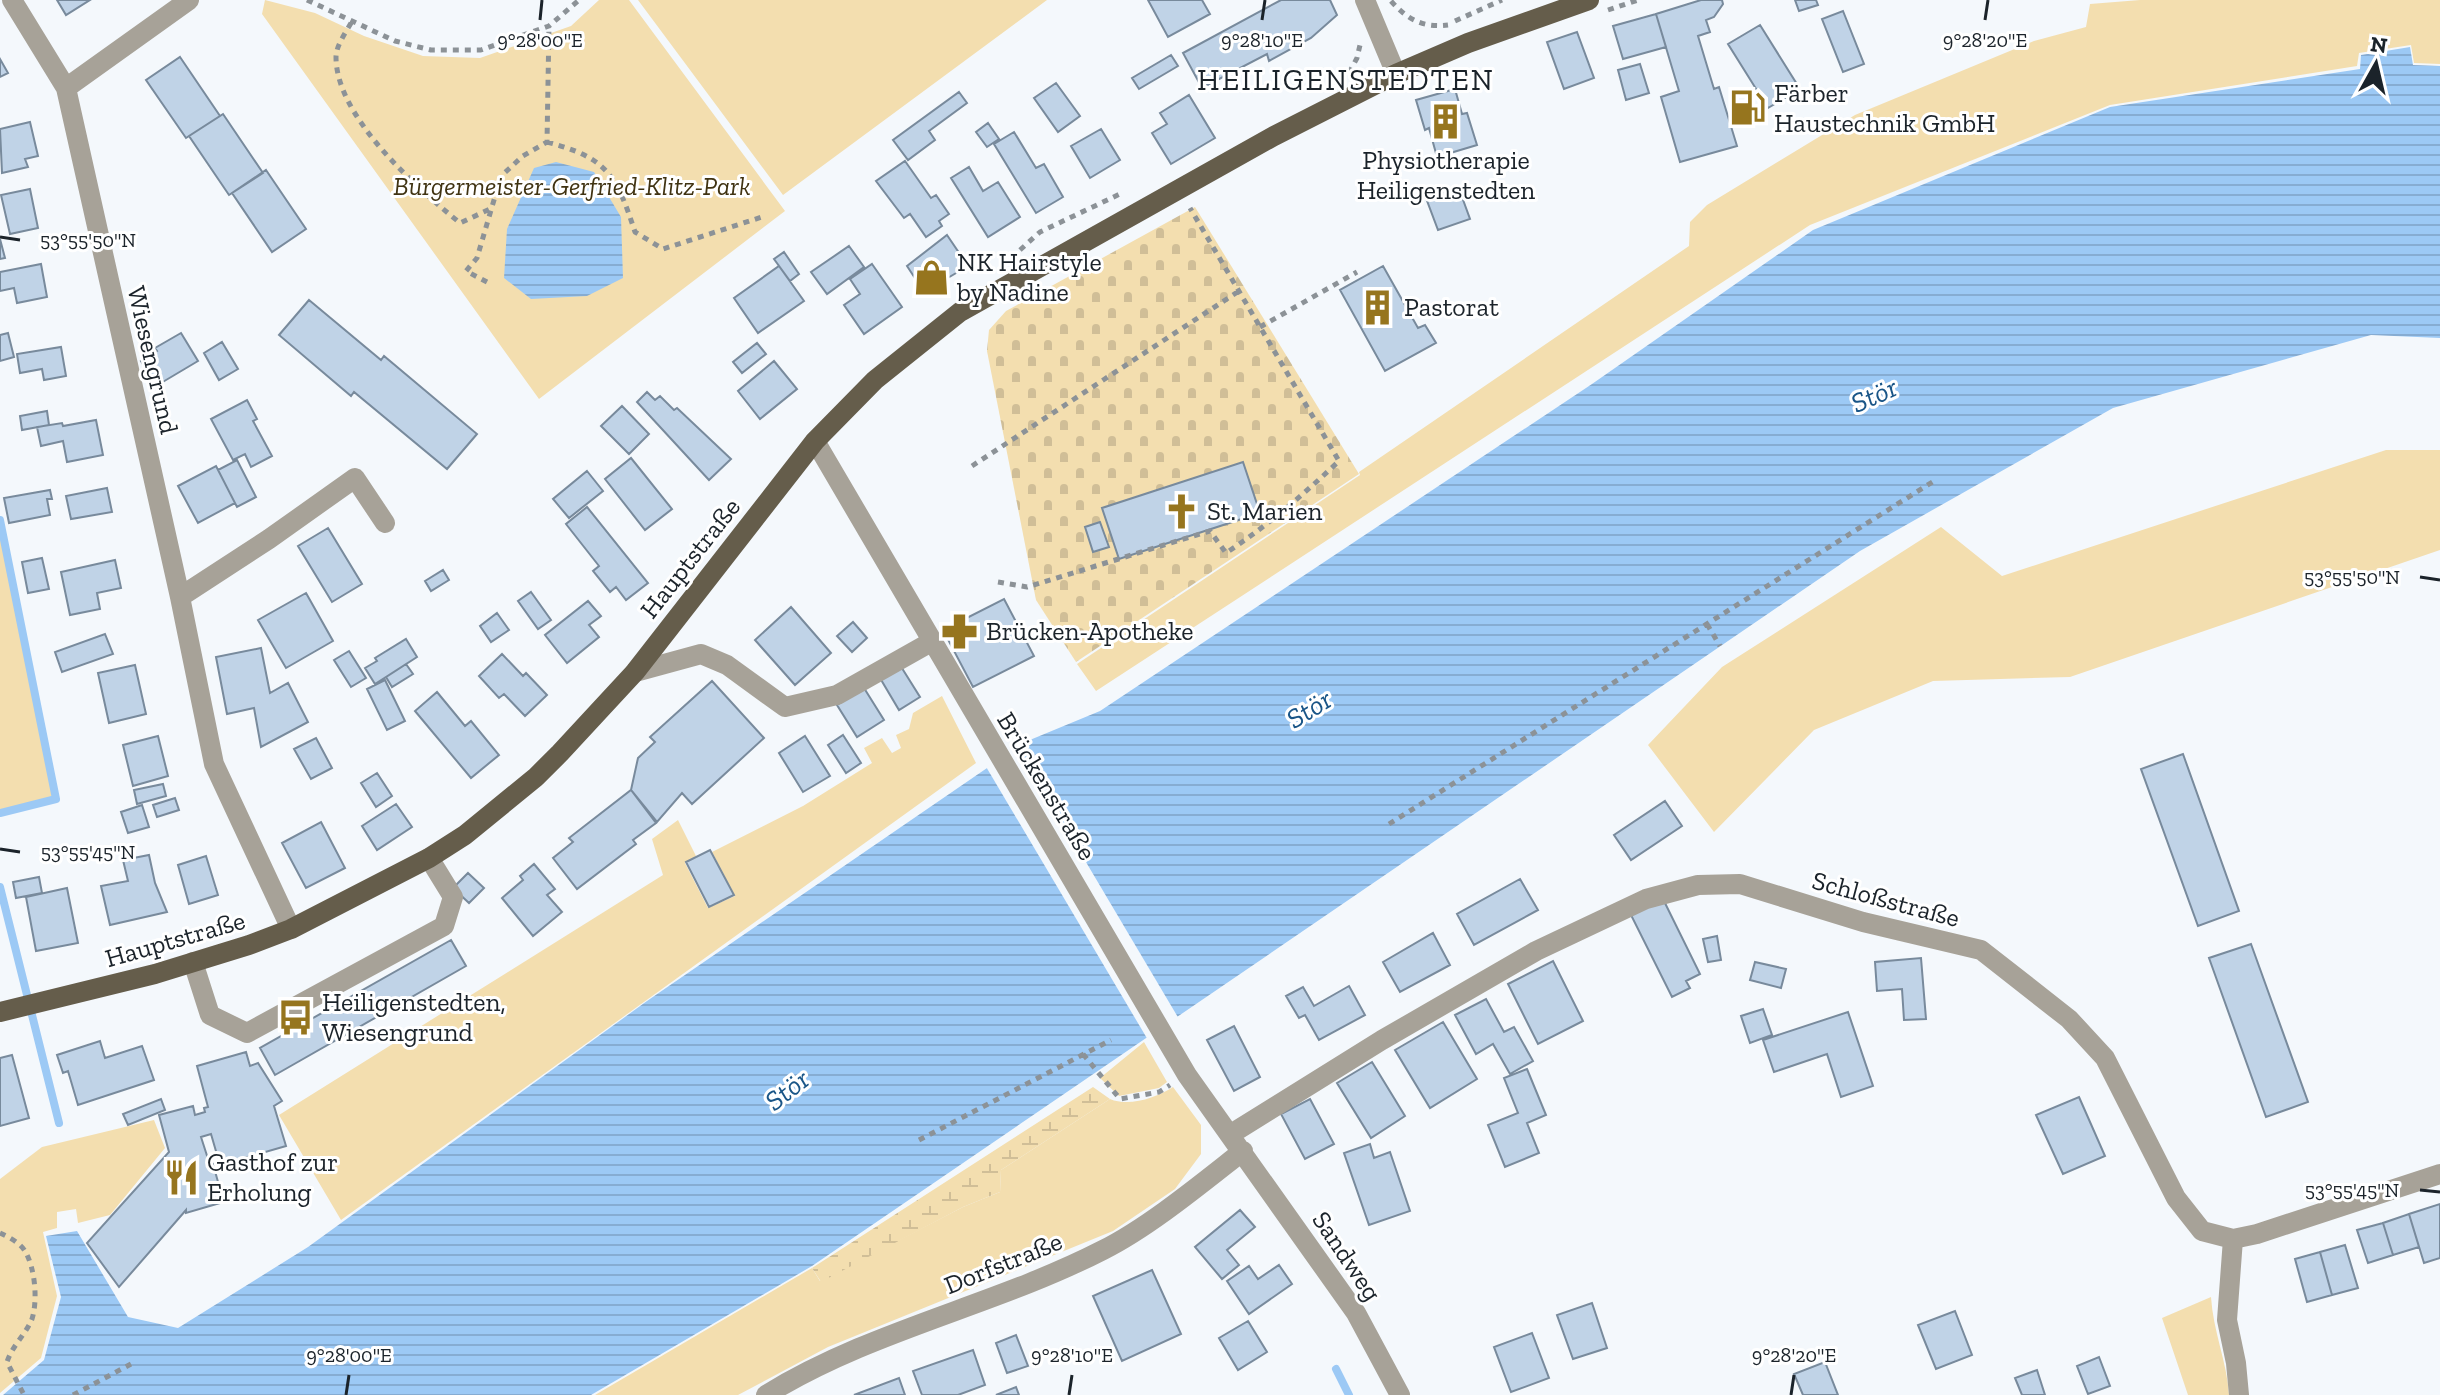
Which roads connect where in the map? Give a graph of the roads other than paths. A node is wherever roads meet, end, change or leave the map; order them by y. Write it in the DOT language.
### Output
graph roads {
  1 [pos="12,0"];
  2 [pos="189,0"];
  3 [pos="1365,0"];
  4 [pos="1589,0"];
  5 [pos="1396,74"];
  6 [pos="66,88"];
  7 [pos="815,441"];
  8 [pos="385,523"];
  9 [pos="180,597"];
  10 [pos="931,642"];
  11 [pos="635,672"];
  12 [pos="429,858"];
  13 [pos="291,929"];
  14 [pos="193,962"];
  15 [pos="5,1011"];
  16 [pos="1231,1134"];
  17 [pos="1243,1151"];
  18 [pos="2440,1174"];
  19 [pos="2233,1239"];
  20 [pos="766,1395"];
  21 [pos="1400,1395"];
  22 [pos="2239,1395"];
  1 -- 6 [label="street, Wiesengrund"];
  2 -- 6 [label="street"];
  3 -- 5 [label="street"];
  4 -- 5 [label="main road, Hauptstraße"];
  5 -- 7 [label="main road, Hauptstraße"];
  6 -- 9 [label="street, Wiesengrund"];
  7 -- 10 [label="street, Brückenstraße"];
  7 -- 11 [label="main road, Hauptstraße"];
  8 -- 9 [label="street"];
  9 -- 13 [label="street, Wiesengrund"];
  10 -- 11 [label="street"];
  10 -- 16 [label="street, Brückenstraße"];
  11 -- 12 [label="main road, Hauptstraße"];
  12 -- 13 [label="main road, Hauptstraße"];
  12 -- 14 [label="street"];
  13 -- 14 [label="main road, Hauptstraße"];
  14 -- 15 [label="main road, Hauptstraße"];
  16 -- 17 [label="street, Brückenstraße"];
  16 -- 19 [label="street, Schloßstraße"];
  17 -- 20 [label="street, Dorfstraße"];
  17 -- 21 [label="street, Sandweg"];
  18 -- 19 [label="street"];
  19 -- 22 [label="street"];
}
